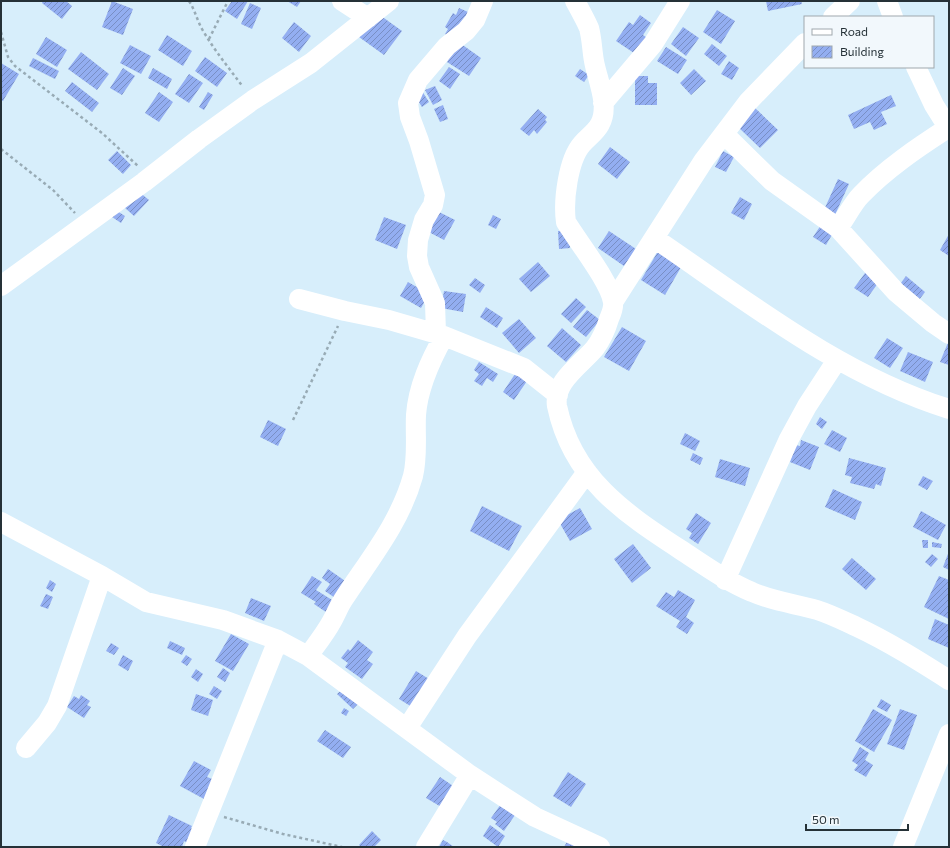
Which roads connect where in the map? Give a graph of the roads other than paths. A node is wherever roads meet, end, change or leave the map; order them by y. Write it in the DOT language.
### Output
graph roads {
  1 [pos="342,1"];
  2 [pos="389,1"];
  3 [pos="483,1"];
  4 [pos="575,1"];
  5 [pos="680,1"];
  6 [pos="850,1"];
  7 [pos="887,1"];
  8 [pos="834,16"];
  9 [pos="893,16"];
  10 [pos="368,18"];
  11 [pos="804,43"];
  12 [pos="917,68"];
  13 [pos="603,103"];
  14 [pos="948,128"];
  15 [pos="724,134"];
  16 [pos="838,228"];
  17 [pos="654,238"];
  18 [pos="1,286"];
  19 [pos="299,299"];
  20 [pos="613,302"];
  21 [pos="949,334"];
  22 [pos="440,335"];
  23 [pos="838,360"];
  24 [pos="558,395"];
  25 [pos="949,408"];
  26 [pos="587,472"];
  27 [pos="1,522"];
  28 [pos="102,576"];
  29 [pos="725,580"];
  30 [pos="278,640"];
  31 [pos="308,656"];
  32 [pos="949,680"];
  33 [pos="407,728"];
  34 [pos="949,734"];
  35 [pos="26,748"];
  36 [pos="470,775"];
  37 [pos="195,847"];
  38 [pos="426,847"];
  39 [pos="600,847"];
  40 [pos="903,847"];
  1 -- 10 [label="street"];
  2 -- 10 [label="street"];
  3 -- 22 [label="street"];
  4 -- 13 [label="street"];
  5 -- 13 [label="street"];
  6 -- 8 [label="street"];
  7 -- 9 [label="street"];
  10 -- 18 [label="street"];
  11 -- 15 [label="street"];
  12 -- 14 [label="street"];
  13 -- 20 [label="street"];
  14 -- 16 [label="street"];
  15 -- 16 [label="street"];
  15 -- 17 [label="street"];
  16 -- 21 [label="street"];
  17 -- 20 [label="street"];
  17 -- 23 [label="street"];
  19 -- 22 [label="street"];
  20 -- 24 [label="street"];
  22 -- 24 [label="street"];
  22 -- 31 [label="street"];
  23 -- 25 [label="street"];
  23 -- 29 [label="street"];
  24 -- 26 [label="street"];
  26 -- 29 [label="street"];
  26 -- 33 [label="street"];
  27 -- 28 [label="street"];
  28 -- 30 [label="street"];
  28 -- 35 [label="street"];
  29 -- 32 [label="street"];
  30 -- 31 [label="street"];
  30 -- 37 [label="street"];
  31 -- 33 [label="street"];
  33 -- 36 [label="street"];
  34 -- 40 [label="street"];
  36 -- 38 [label="street"];
  36 -- 39 [label="street"];
}
